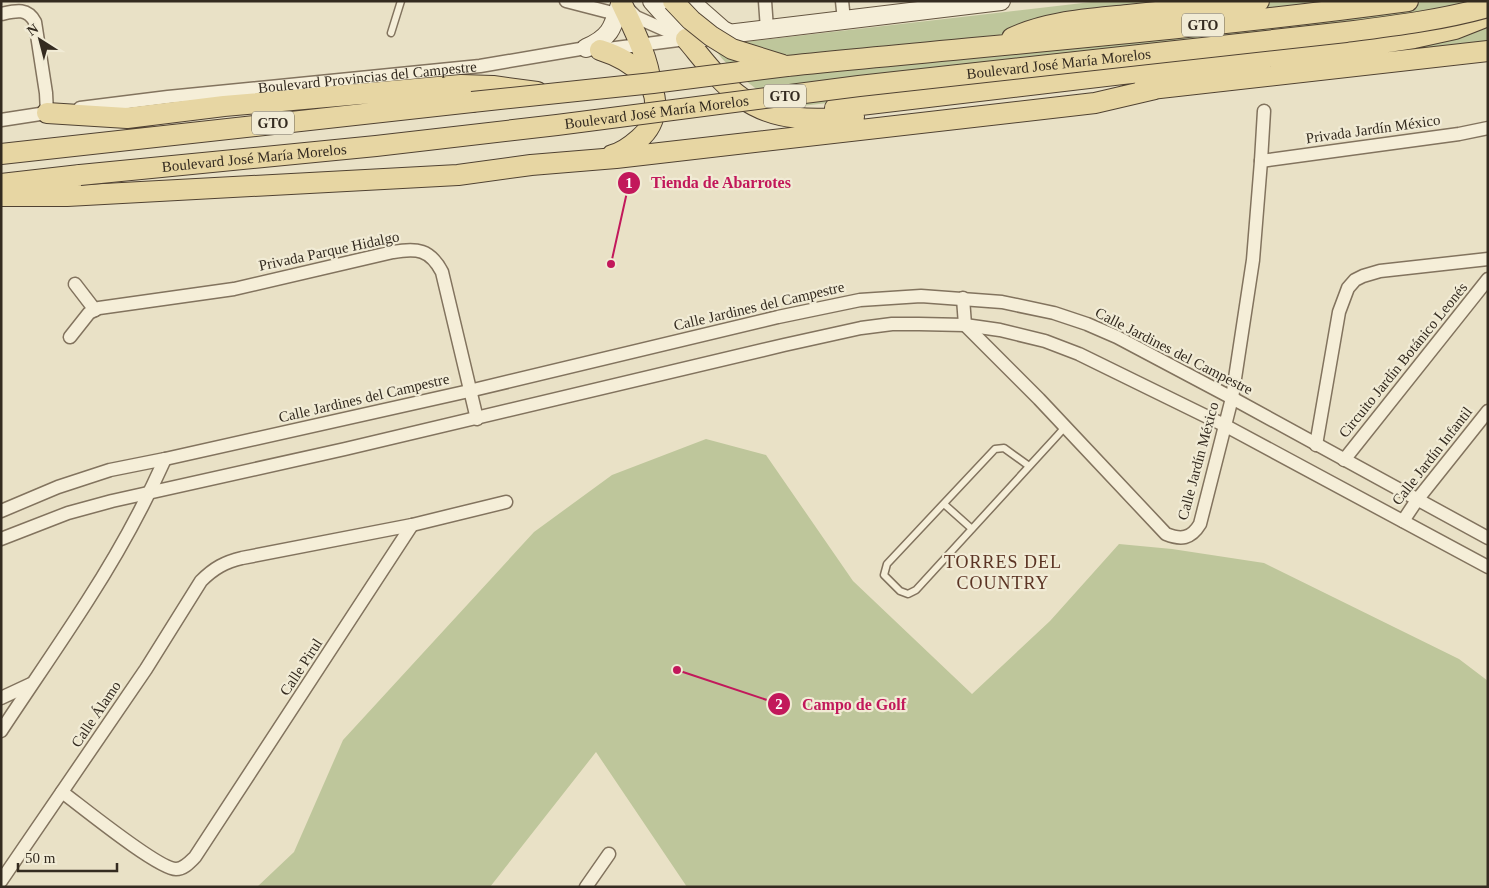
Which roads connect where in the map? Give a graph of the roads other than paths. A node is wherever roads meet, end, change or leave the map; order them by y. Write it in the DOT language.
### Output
graph roads {
  1 [pos="401,1"];
  2 [pos="566,1"];
  3 [pos="652,1"];
  4 [pos="673,1"];
  5 [pos="690,1"];
  6 [pos="765,1"];
  7 [pos="842,1"];
  8 [pos="1001,1"];
  9 [pos="1259,1"];
  10 [pos="1408,1"];
  11 [pos="1488,7"];
  12 [pos="891,8"];
  13 [pos="623,9"];
  14 [pos="1,14"];
  15 [pos="1488,16"];
  16 [pos="844,20"];
  17 [pos="767,29"];
  18 [pos="391,33"];
  19 [pos="731,34"];
  20 [pos="686,39"];
  21 [pos="998,45"];
  22 [pos="640,46"];
  23 [pos="593,49"];
  24 [pos="1488,51"];
  25 [pos="787,66"];
  26 [pos="1155,89"];
  27 [pos="559,92"];
  28 [pos="652,94"];
  29 [pos="1264,111"];
  30 [pos="46,113"];
  31 [pos="780,115"];
  32 [pos="1,120"];
  33 [pos="1488,128"];
  34 [pos="1,154"];
  35 [pos="593,160"];
  36 [pos="1261,161"];
  37 [pos="1,184"];
  38 [pos="1,196"];
  39 [pos="1488,259"];
  40 [pos="1488,279"];
  41 [pos="76,284"];
  42 [pos="963,298"];
  43 [pos="95,310"];
  44 [pos="965,325"];
  45 [pos="70,337"];
  46 [pos="470,391"];
  47 [pos="1232,398"];
  48 [pos="1488,410"];
  49 [pos="477,419"];
  50 [pos="1226,426"];
  51 [pos="1065,427"];
  52 [pos="1316,445"];
  53 [pos="165,460"];
  54 [pos="1344,460"];
  55 [pos="1029,466"];
  56 [pos="150,493"];
  57 [pos="1417,500"];
  58 [pos="506,502"];
  59 [pos="944,504"];
  60 [pos="1,511"];
  61 [pos="1403,521"];
  62 [pos="412,526"];
  63 [pos="972,529"];
  64 [pos="1488,538"];
  65 [pos="1,539"];
  66 [pos="1488,567"];
  67 [pos="31,684"];
  68 [pos="1,698"];
  69 [pos="1,731"];
  70 [pos="62,792"];
  71 [pos="609,854"];
  72 [pos="1,881"];
  73 [pos="586,887"];
  1 -- 18 [label="lane"];
  2 -- 13 [label="street"];
  3 -- 20 [label="street"];
  4 -- 25 [label="main road, bridge"];
  5 -- 19 [label="street"];
  6 -- 17 [label="street"];
  7 -- 16 [label="street"];
  8 -- 12 [label="street, Boulevard Provincias del Campestre"];
  9 -- 21 [label="main road"];
  10 -- 21 [label="main road, Boulevard José María Morelos / GTO"];
  11 -- 37 [label="main road, Boulevard José María Morelos / GTO, bridge"];
  12 -- 16 [label="street, Boulevard Provincias del Campestre"];
  13 -- 20 [label="street"];
  13 -- 22 [label="main road"];
  13 -- 23 [label="street"];
  14 -- 30 [label="street"];
  15 -- 31 [label="main road"];
  16 -- 17 [label="street, Boulevard Provincias del Campestre"];
  17 -- 19 [label="street, Boulevard Provincias del Campestre"];
  19 -- 20 [label="street, Boulevard Provincias del Campestre"];
  20 -- 22 [label="street, Boulevard Provincias del Campestre"];
  20 -- 31 [label="main road"];
  21 -- 25 [label="main road, Boulevard José María Morelos / GTO"];
  22 -- 23 [label="street, Boulevard Provincias del Campestre"];
  22 -- 28 [label="main road"];
  23 -- 28 [label="main road"];
  23 -- 30 [label="street, Boulevard Provincias del Campestre"];
  24 -- 26 [label="main road"];
  25 -- 27 [label="main road, Boulevard José María Morelos / GTO, bridge"];
  26 -- 31 [label="main road"];
  26 -- 35 [label="main road"];
  27 -- 30 [label="main road, bridge"];
  27 -- 34 [label="main road, Boulevard José María Morelos / GTO, bridge"];
  28 -- 35 [label="main road"];
  29 -- 36 [label="street, Calle Jardín México"];
  30 -- 32 [label="street, Boulevard Provincias del Campestre"];
  33 -- 36 [label="street, Privada Jardín México"];
  35 -- 38 [label="main road"];
  36 -- 47 [label="street, Calle Jardín México"];
  39 -- 52 [label="street, Circuito Jardín Botánico Leonés"];
  40 -- 54 [label="street, Circuito Jardín Botánico Leonés"];
  41 -- 43 [label="street"];
  42 -- 44 [label="street"];
  42 -- 46 [label="street, Calle Jardines del Campestre"];
  42 -- 47 [label="street, Calle Jardines del Campestre"];
  43 -- 45 [label="street"];
  43 -- 46 [label="street, Privada Parque Hidalgo"];
  44 -- 49 [label="street"];
  44 -- 50 [label="street"];
  44 -- 51 [label="street, Calle Jardín México"];
  46 -- 49 [label="street, Privada Parque Hidalgo"];
  46 -- 53 [label="street, Calle Jardines del Campestre"];
  47 -- 50 [label="street, Calle Jardín México"];
  47 -- 52 [label="street, Calle Jardines del Campestre"];
  48 -- 57 [label="street, Calle Jardín Infantil"];
  49 -- 56 [label="street"];
  50 -- 51 [label="street, Calle Jardín México"];
  50 -- 61 [label="street"];
  51 -- 55 [label="lane"];
  52 -- 54 [label="street, Calle Jardines del Campestre"];
  53 -- 56 [label="street"];
  53 -- 60 [label="street, Calle Jardines del Campestre"];
  54 -- 57 [label="street, Calle Jardines del Campestre"];
  55 -- 59 [label="lane"];
  55 -- 63 [label="lane"];
  56 -- 65 [label="street"];
  56 -- 67 [label="street"];
  57 -- 61 [label="street, Calle Jardín Infantil"];
  57 -- 64 [label="street, Calle Jardines del Campestre"];
  58 -- 62 [label="street"];
  59 -- 63 [label="lane"];
  59 -- 63 [label="lane"];
  61 -- 66 [label="street"];
  62 -- 70 [label="street, Calle Álamo"];
  62 -- 70 [label="street, Calle Pirul"];
  67 -- 68 [label="street"];
  67 -- 69 [label="street"];
  70 -- 72 [label="street, Calle Álamo"];
  71 -- 73 [label="street"];
}
